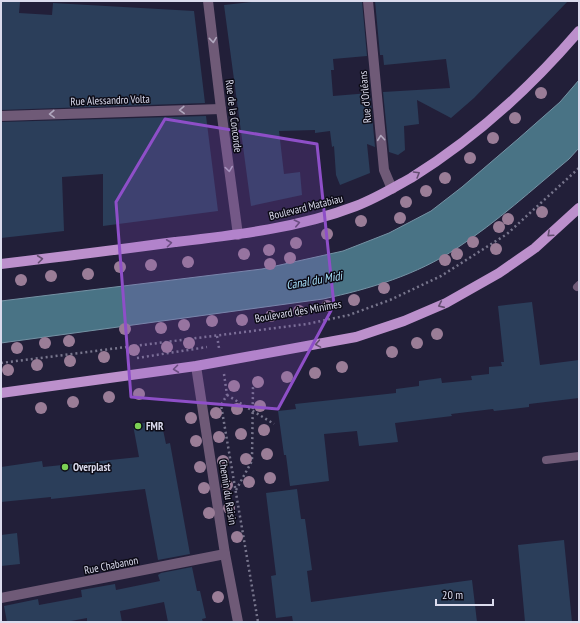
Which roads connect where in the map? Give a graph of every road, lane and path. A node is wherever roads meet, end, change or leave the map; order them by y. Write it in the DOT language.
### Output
graph roads {
  1 [pos="208,1"];
  2 [pos="368,1"];
  3 [pos="579,31"];
  4 [pos="221,109"];
  5 [pos="1,116"];
  6 [pos="579,168"];
  7 [pos="392,189"];
  8 [pos="579,208"];
  9 [pos="238,235"];
  10 [pos="1,264"];
  11 [pos="219,346"];
  12 [pos="133,358"];
  13 [pos="223,362"];
  14 [pos="1,363"];
  15 [pos="196,366"];
  16 [pos="252,387"];
  17 [pos="1,393"];
  18 [pos="227,395"];
  19 [pos="253,411"];
  20 [pos="274,424"];
  21 [pos="579,456"];
  22 [pos="546,460"];
  23 [pos="236,491"];
  24 [pos="225,554"];
  25 [pos="1,598"];
  26 [pos="238,622"];
  27 [pos="258,622"];
  1 -- 4 [label="street, Rue de la Concorde, one-way"];
  7 -- 2 [label="street, Rue d'Orléans, one-way"];
  7 -- 3 [label="main road, Boulevard Matabiau, one-way"];
  4 -- 5 [label="street, Rue Alessandro Volta, one-way"];
  4 -- 9 [label="street, Rue de la Concorde, one-way"];
  6 -- 14 [label="path, Boulevard des Minimes"];
  9 -- 7 [label="main road, Boulevard Matabiau, one-way"];
  8 -- 13 [label="main road, one-way"];
  10 -- 9 [label="main road, Boulevard Matabiau, one-way"];
  11 -- 12 [label="path"];
  13 -- 15 [label="main road"];
  13 -- 18 [label="path"];
  15 -- 17 [label="main road, one-way"];
  15 -- 24 [label="street, Chemin du Raisin"];
  16 -- 19 [label="path"];
  18 -- 19 [label="path"];
  18 -- 23 [label="path"];
  19 -- 20 [label="path"];
  19 -- 23 [label="path"];
  21 -- 22 [label="lane"];
  23 -- 27 [label="path"];
  24 -- 25 [label="street, Rue Chabanon"];
  24 -- 26 [label="street, Chemin du Raisin"];
}
